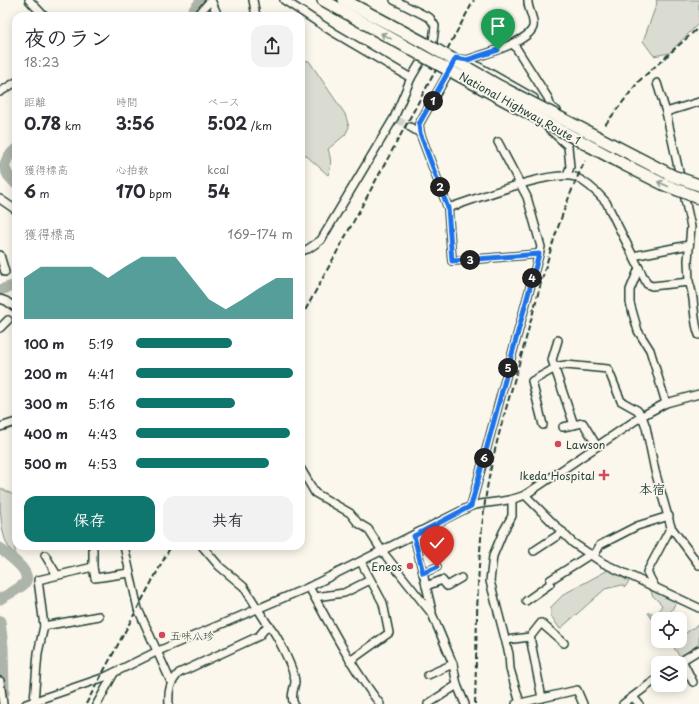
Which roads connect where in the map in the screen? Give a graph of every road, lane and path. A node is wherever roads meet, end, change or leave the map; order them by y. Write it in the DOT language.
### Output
graph roads {
  1 [pos="29,0"];
  2 [pos="253,0"];
  3 [pos="284,0"];
  4 [pos="323,0"];
  5 [pos="344,0"];
  6 [pos="394,0"];
  7 [pos="528,0"];
  8 [pos="40,12"];
  9 [pos="200,12"];
  10 [pos="216,12"];
  11 [pos="255,12"];
  12 [pos="302,12"];
  13 [pos="305,14"];
  14 [pos="513,43"];
  15 [pos="467,60"];
  16 [pos="411,78"];
  17 [pos="657,82"];
  18 [pos="12,84"];
  19 [pos="0,92"];
  20 [pos="699,102"];
  21 [pos="550,107"];
  22 [pos="666,112"];
  23 [pos="410,127"];
  24 [pos="548,128"];
  25 [pos="420,133"];
  26 [pos="498,142"];
  27 [pos="679,173"];
  28 [pos="567,175"];
  29 [pos="699,181"];
  30 [pos="520,183"];
  31 [pos="699,186"];
  32 [pos="699,198"];
  33 [pos="0,199"];
  34 [pos="12,207"];
  35 [pos="448,208"];
  36 [pos="689,245"];
  37 [pos="305,250"];
  38 [pos="539,254"];
  39 [pos="0,255"];
  40 [pos="634,256"];
  41 [pos="639,268"];
  42 [pos="5,272"];
  43 [pos="689,282"];
  44 [pos="0,299"];
  45 [pos="12,305"];
  46 [pos="8,320"];
  47 [pos="0,328"];
  48 [pos="699,335"];
  49 [pos="558,340"];
  50 [pos="555,368"];
  51 [pos="699,394"];
  52 [pos="666,403"];
  53 [pos="642,416"];
  54 [pos="12,423"];
  55 [pos="543,425"];
  56 [pos="574,425"];
  57 [pos="0,427"];
  58 [pos="563,427"];
  59 [pos="597,446"];
  60 [pos="305,476"];
  61 [pos="525,495"];
  62 [pos="512,501"];
  63 [pos="471,506"];
  64 [pos="669,516"];
  65 [pos="671,528"];
  66 [pos="563,532"];
  67 [pos="414,536"];
  68 [pos="93,550"];
  69 [pos="125,550"];
  70 [pos="205,550"];
  71 [pos="534,550"];
  72 [pos="382,551"];
  73 [pos="45,555"];
  74 [pos="592,555"];
  75 [pos="361,562"];
  76 [pos="699,564"];
  77 [pos="93,567"];
  78 [pos="437,567"];
  79 [pos="129,573"];
  80 [pos="423,573"];
  81 [pos="56,575"];
  82 [pos="461,578"];
  83 [pos="370,580"];
  84 [pos="426,586"];
  85 [pos="309,587"];
  86 [pos="655,587"];
  87 [pos="315,598"];
  88 [pos="526,601"];
  89 [pos="699,608"];
  90 [pos="258,610"];
  91 [pos="432,614"];
  92 [pos="99,616"];
  93 [pos="268,625"];
  94 [pos="44,626"];
  95 [pos="530,637"];
  96 [pos="506,640"];
  97 [pos="564,643"];
  98 [pos="699,650"];
  99 [pos="158,651"];
  100 [pos="687,658"];
  101 [pos="350,661"];
  102 [pos="453,664"];
  103 [pos="114,672"];
  104 [pos="687,672"];
  105 [pos="428,675"];
  106 [pos="0,681"];
  107 [pos="170,682"];
  108 [pos="694,682"];
  109 [pos="651,683"];
  110 [pos="457,685"];
  111 [pos="633,696"];
  112 [pos="542,698"];
  113 [pos="34,701"];
  114 [pos="292,703"];
  115 [pos="518,703"];
  116 [pos="3,704"];
  117 [pos="26,704"];
  118 [pos="97,704"];
  119 [pos="169,704"];
  120 [pos="380,704"];
  121 [pos="428,704"];
  122 [pos="465,704"];
  123 [pos="583,704"];
  124 [pos="623,704"];
  125 [pos="639,704"];
  1 -- 8 [label="street"];
  2 -- 11 [label="street"];
  3 -- 12 [label="street"];
  32 -- 4 [label="highway, National Highway Route 1, one-way, bridge"];
  5 -- 31 [label="highway, National Highway Route 1, bridge"];
  6 -- 16 [label="street"];
  7 -- 14 [label="street"];
  9 -- 10 [label="street"];
  13 -- 16 [label="street"];
  14 -- 15 [label="street"];
  14 -- 21 [label="street"];
  15 -- 21 [label="street"];
  15 -- 25 [label="street"];
  16 -- 37 [label="street"];
  17 -- 22 [label="street"];
  18 -- 19 [label="street"];
  20 -- 22 [label="street"];
  21 -- 27 [label="street"];
  22 -- 27 [label="street"];
  23 -- 25 [label="street"];
  24 -- 28 [label="street"];
  25 -- 35 [label="street"];
  26 -- 30 [label="street"];
  27 -- 29 [label="street"];
  27 -- 36 [label="street"];
  28 -- 30 [label="street"];
  28 -- 40 [label="street"];
  30 -- 35 [label="street"];
  30 -- 38 [label="street"];
  33 -- 34 [label="street"];
  35 -- 38 [label="street"];
  36 -- 40 [label="street"];
  36 -- 43 [label="street"];
  38 -- 63 [label="street"];
  39 -- 42 [label="street"];
  40 -- 41 [label="street"];
  41 -- 43 [label="street"];
  41 -- 52 [label="street"];
  43 -- 48 [label="street"];
  44 -- 45 [label="street"];
  46 -- 47 [label="street"];
  49 -- 50 [label="street"];
  50 -- 53 [label="street"];
  50 -- 55 [label="street"];
  50 -- 56 [label="street"];
  51 -- 52 [label="street"];
  52 -- 53 [label="street"];
  53 -- 59 [label="street"];
  53 -- 64 [label="street"];
  54 -- 57 [label="street"];
  56 -- 58 [label="street"];
  56 -- 59 [label="street"];
  59 -- 61 [label="street"];
  60 -- 72 [label="street"];
  61 -- 62 [label="street"];
  61 -- 66 [label="street"];
  62 -- 63 [label="street"];
  62 -- 96 [label="street"];
  63 -- 67 [label="street"];
  64 -- 65 [label="street"];
  64 -- 74 [label="street"];
  65 -- 76 [label="street"];
  65 -- 86 [label="street"];
  66 -- 71 [label="street"];
  66 -- 74 [label="street"];
  67 -- 72 [label="street"];
  67 -- 80 [label="street"];
  68 -- 77 [label="street"];
  69 -- 79 [label="street"];
  70 -- 90 [label="street"];
  72 -- 75 [label="street"];
  72 -- 91 [label="street"];
  73 -- 81 [label="street"];
  74 -- 86 [label="street"];
  74 -- 88 [label="street"];
  75 -- 83 [label="street"];
  75 -- 85 [label="street"];
  77 -- 79 [label="street"];
  77 -- 81 [label="street"];
  78 -- 80 [label="street"];
  79 -- 99 [label="street"];
  80 -- 84 [label="street"];
  81 -- 94 [label="street"];
  82 -- 84 [label="street"];
  83 -- 87 [label="street"];
  83 -- 101 [label="street"];
  84 -- 91 [label="street"];
  85 -- 87 [label="street"];
  85 -- 90 [label="street"];
  86 -- 89 [label="street"];
  87 -- 101 [label="street"];
  90 -- 93 [label="street"];
  90 -- 99 [label="street"];
  91 -- 102 [label="street"];
  92 -- 94 [label="street"];
  93 -- 107 [label="street"];
  93 -- 114 [label="street"];
  94 -- 113 [label="street"];
  95 -- 96 [label="street"];
  95 -- 97 [label="street"];
  95 -- 112 [label="street"];
  96 -- 115 [label="street"];
  98 -- 100 [label="street"];
  99 -- 103 [label="street"];
  99 -- 107 [label="street"];
  101 -- 120 [label="street"];
  102 -- 105 [label="street"];
  102 -- 110 [label="street"];
  103 -- 113 [label="street"];
  103 -- 118 [label="street"];
  104 -- 108 [label="street"];
  106 -- 116 [label="street"];
  107 -- 119 [label="street"];
  109 -- 111 [label="street"];
  110 -- 121 [label="street"];
  110 -- 122 [label="street"];
  111 -- 124 [label="street"];
  111 -- 125 [label="street"];
  112 -- 115 [label="street"];
  112 -- 123 [label="street"];
  113 -- 117 [label="street"];
}
